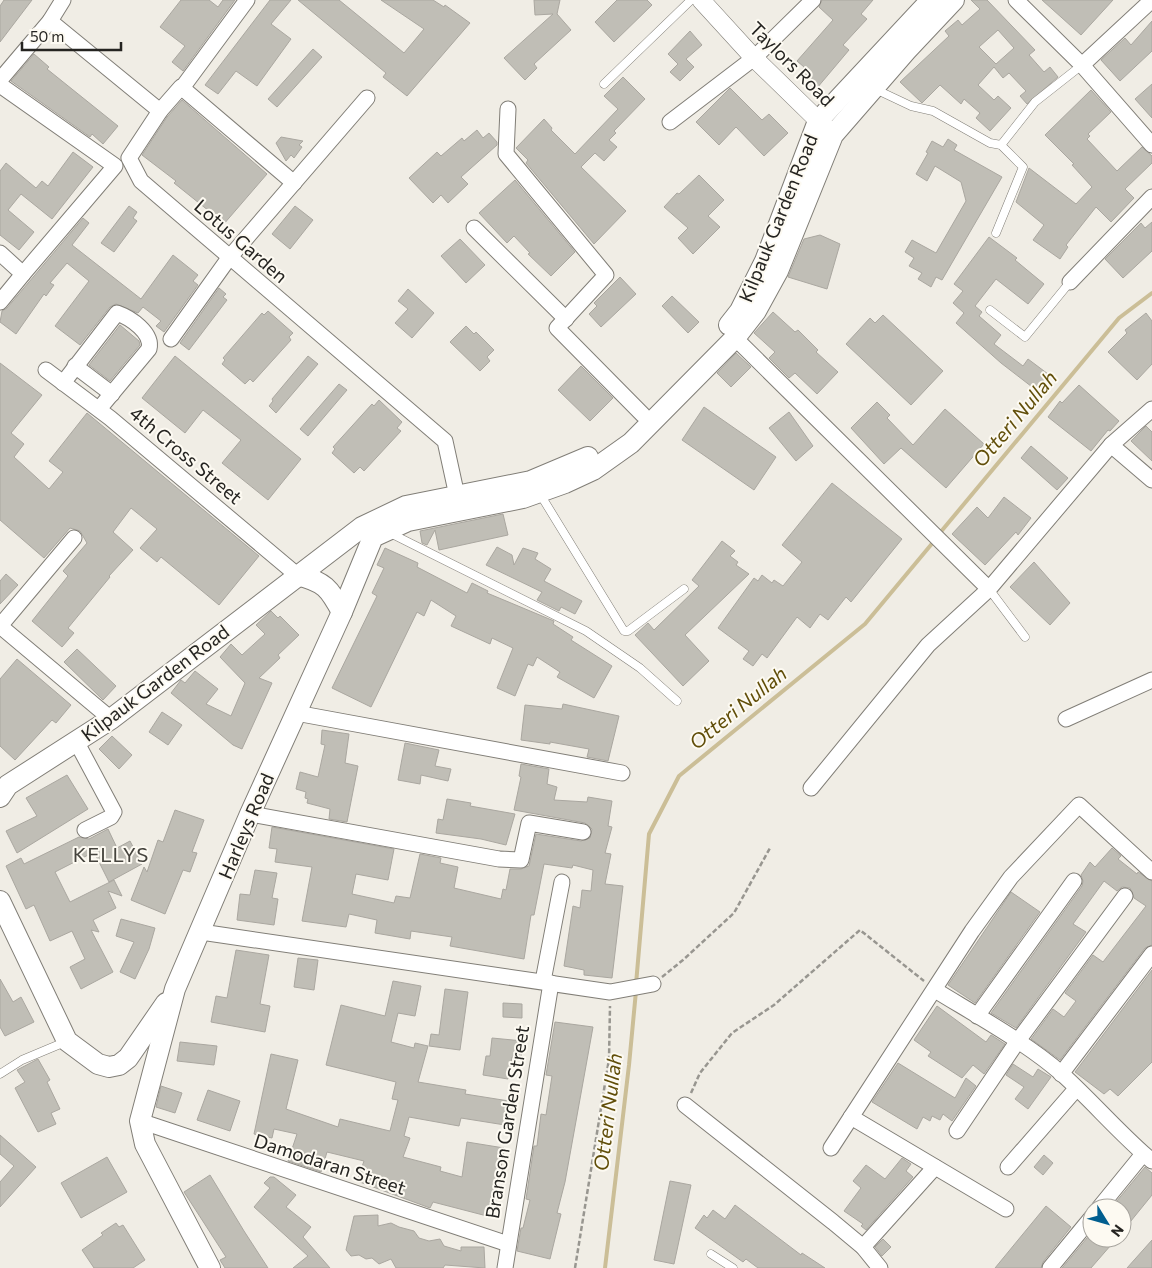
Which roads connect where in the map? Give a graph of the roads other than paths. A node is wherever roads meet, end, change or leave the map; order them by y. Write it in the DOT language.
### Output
graph roads {
  1 [pos="63,0"];
  2 [pos="247,0"];
  3 [pos="691,0"];
  4 [pos="701,0"];
  5 [pos="813,0"];
  6 [pos="931,0"];
  7 [pos="954,0"];
  8 [pos="1016,0"];
  9 [pos="1152,0"];
  10 [pos="50,21"];
  11 [pos="754,58"];
  12 [pos="1082,65"];
  13 [pos="0,80"];
  14 [pos="604,84"];
  15 [pos="0,85"];
  16 [pos="182,88"];
  17 [pos="873,88"];
  18 [pos="367,98"];
  19 [pos="508,109"];
  20 [pos="160,111"];
  21 [pos="670,122"];
  22 [pos="826,128"];
  23 [pos="1151,141"];
  24 [pos="1001,146"];
  25 [pos="294,183"];
  26 [pos="1152,197"];
  27 [pos="474,228"];
  28 [pos="996,233"];
  29 [pos="0,253"];
  30 [pos="229,258"];
  31 [pos="23,274"];
  32 [pos="1070,282"];
  33 [pos="0,302"];
  34 [pos="990,310"];
  35 [pos="566,319"];
  36 [pos="735,338"];
  37 [pos="171,339"];
  38 [pos="75,366"];
  39 [pos="46,370"];
  40 [pos="63,382"];
  41 [pos="112,394"];
  42 [pos="99,409"];
  43 [pos="1152,409"];
  44 [pos="643,415"];
  45 [pos="1111,445"];
  46 [pos="1152,480"];
  47 [pos="539,492"];
  48 [pos="457,496"];
  49 [pos="378,534"];
  50 [pos="74,538"];
  51 [pos="297,574"];
  52 [pos="684,589"];
  53 [pos="988,589"];
  54 [pos="342,612"];
  55 [pos="0,626"];
  56 [pos="1025,637"];
  57 [pos="1152,680"];
  58 [pos="677,701"];
  59 [pos="296,713"];
  60 [pos="111,719"];
  61 [pos="1066,719"];
  62 [pos="76,741"];
  63 [pos="622,773"];
  64 [pos="811,788"];
  65 [pos="3,790"];
  66 [pos="250,814"];
  67 [pos="85,830"];
  68 [pos="583,832"];
  69 [pos="1152,872"];
  70 [pos="1074,881"];
  71 [pos="562,882"];
  72 [pos="1125,896"];
  73 [pos="0,901"];
  74 [pos="202,932"];
  75 [pos="1152,954"];
  76 [pos="547,982"];
  77 [pos="653,984"];
  78 [pos="176,989"];
  79 [pos="935,990"];
  80 [pos="977,1016"];
  81 [pos="67,1041"];
  82 [pos="1017,1042"];
  83 [pos="0,1074"];
  84 [pos="1061,1074"];
  85 [pos="1076,1089"];
  86 [pos="686,1105"];
  87 [pos="851,1116"];
  88 [pos="140,1121"];
  89 [pos="957,1131"];
  90 [pos="830,1148"];
  91 [pos="1147,1158"];
  92 [pos="935,1167"];
  93 [pos="1008,1167"];
  94 [pos="1109,1198"];
  95 [pos="1006,1209"];
  96 [pos="1082,1228"];
  97 [pos="508,1244"];
  98 [pos="863,1248"];
  99 [pos="711,1254"];
  100 [pos="210,1268"];
  101 [pos="505,1268"];
  102 [pos="733,1268"];
  103 [pos="880,1268"];
  104 [pos="1050,1268"];
  1 -- 10 [label="street"];
  2 -- 16 [label="street"];
  3 -- 14 [label="lane"];
  4 -- 11 [label="street, Taylors Road"];
  5 -- 11 [label="street"];
  6 -- 22 [label="main road, Kilpauk Garden Road"];
  7 -- 17 [label="main road"];
  8 -- 12 [label="street"];
  9 -- 12 [label="street"];
  10 -- 13 [label="street"];
  10 -- 20 [label="street"];
  11 -- 21 [label="street"];
  11 -- 22 [label="street, Taylors Road"];
  12 -- 23 [label="street"];
  12 -- 24 [label="lane"];
  15 -- 31 [label="street"];
  16 -- 20 [label="street"];
  16 -- 25 [label="street"];
  17 -- 22 [label="main road"];
  17 -- 24 [label="lane"];
  18 -- 25 [label="street"];
  19 -- 35 [label="street"];
  20 -- 30 [label="street, Lotus Garden"];
  22 -- 36 [label="main road"];
  22 -- 44 [label="main road, Kilpauk Garden Road"];
  24 -- 28 [label="lane"];
  25 -- 30 [label="street"];
  26 -- 32 [label="street"];
  27 -- 35 [label="street"];
  29 -- 31 [label="street"];
  30 -- 37 [label="street"];
  30 -- 48 [label="street, Lotus Garden"];
  31 -- 33 [label="street"];
  32 -- 34 [label="lane"];
  35 -- 44 [label="street"];
  36 -- 47 [label="main road"];
  36 -- 53 [label="street"];
  38 -- 40 [label="street"];
  38 -- 41 [label="street"];
  38 -- 41 [label="street"];
  39 -- 40 [label="street, 4th Cross Street"];
  40 -- 42 [label="street, 4th Cross Street"];
  41 -- 42 [label="street"];
  42 -- 51 [label="street, 4th Cross Street"];
  43 -- 45 [label="street"];
  44 -- 48 [label="main road, Kilpauk Garden Road"];
  45 -- 46 [label="street"];
  45 -- 53 [label="street"];
  47 -- 49 [label="main road"];
  47 -- 52 [label="lane"];
  48 -- 51 [label="main road, Kilpauk Garden Road"];
  49 -- 54 [label="main road, Harleys Road"];
  49 -- 58 [label="lane"];
  50 -- 55 [label="street"];
  51 -- 54 [label="main road"];
  51 -- 60 [label="main road, Kilpauk Garden Road"];
  53 -- 56 [label="lane"];
  53 -- 64 [label="street"];
  54 -- 59 [label="main road, Harleys Road"];
  55 -- 60 [label="street"];
  57 -- 61 [label="street"];
  59 -- 63 [label="street"];
  59 -- 66 [label="main road, Harleys Road"];
  60 -- 62 [label="main road, Kilpauk Garden Road"];
  62 -- 65 [label="main road, Kilpauk Garden Road"];
  62 -- 67 [label="street"];
  66 -- 68 [label="street"];
  66 -- 74 [label="main road, Harleys Road"];
  69 -- 79 [label="street"];
  70 -- 80 [label="street"];
  71 -- 76 [label="street, Branson Garden Street"];
  72 -- 82 [label="street"];
  73 -- 81 [label="main road"];
  74 -- 76 [label="street"];
  74 -- 78 [label="main road, Harleys Road"];
  75 -- 84 [label="street"];
  76 -- 77 [label="street"];
  76 -- 97 [label="street, Branson Garden Street"];
  78 -- 81 [label="main road"];
  78 -- 88 [label="main road, Harleys Road"];
  79 -- 80 [label="street"];
  79 -- 87 [label="street"];
  80 -- 82 [label="street"];
  81 -- 83 [label="lane"];
  82 -- 84 [label="street"];
  82 -- 89 [label="street"];
  84 -- 85 [label="street"];
  85 -- 91 [label="street"];
  85 -- 93 [label="street"];
  86 -- 98 [label="street"];
  87 -- 90 [label="street"];
  87 -- 92 [label="street"];
  88 -- 97 [label="street, Damodaran Street"];
  88 -- 100 [label="main road"];
  91 -- 94 [label="street"];
  92 -- 95 [label="street"];
  92 -- 98 [label="street"];
  96 -- 104 [label="street"];
  97 -- 101 [label="street, Branson Garden Street"];
  98 -- 103 [label="street"];
  99 -- 102 [label="lane"];
}
